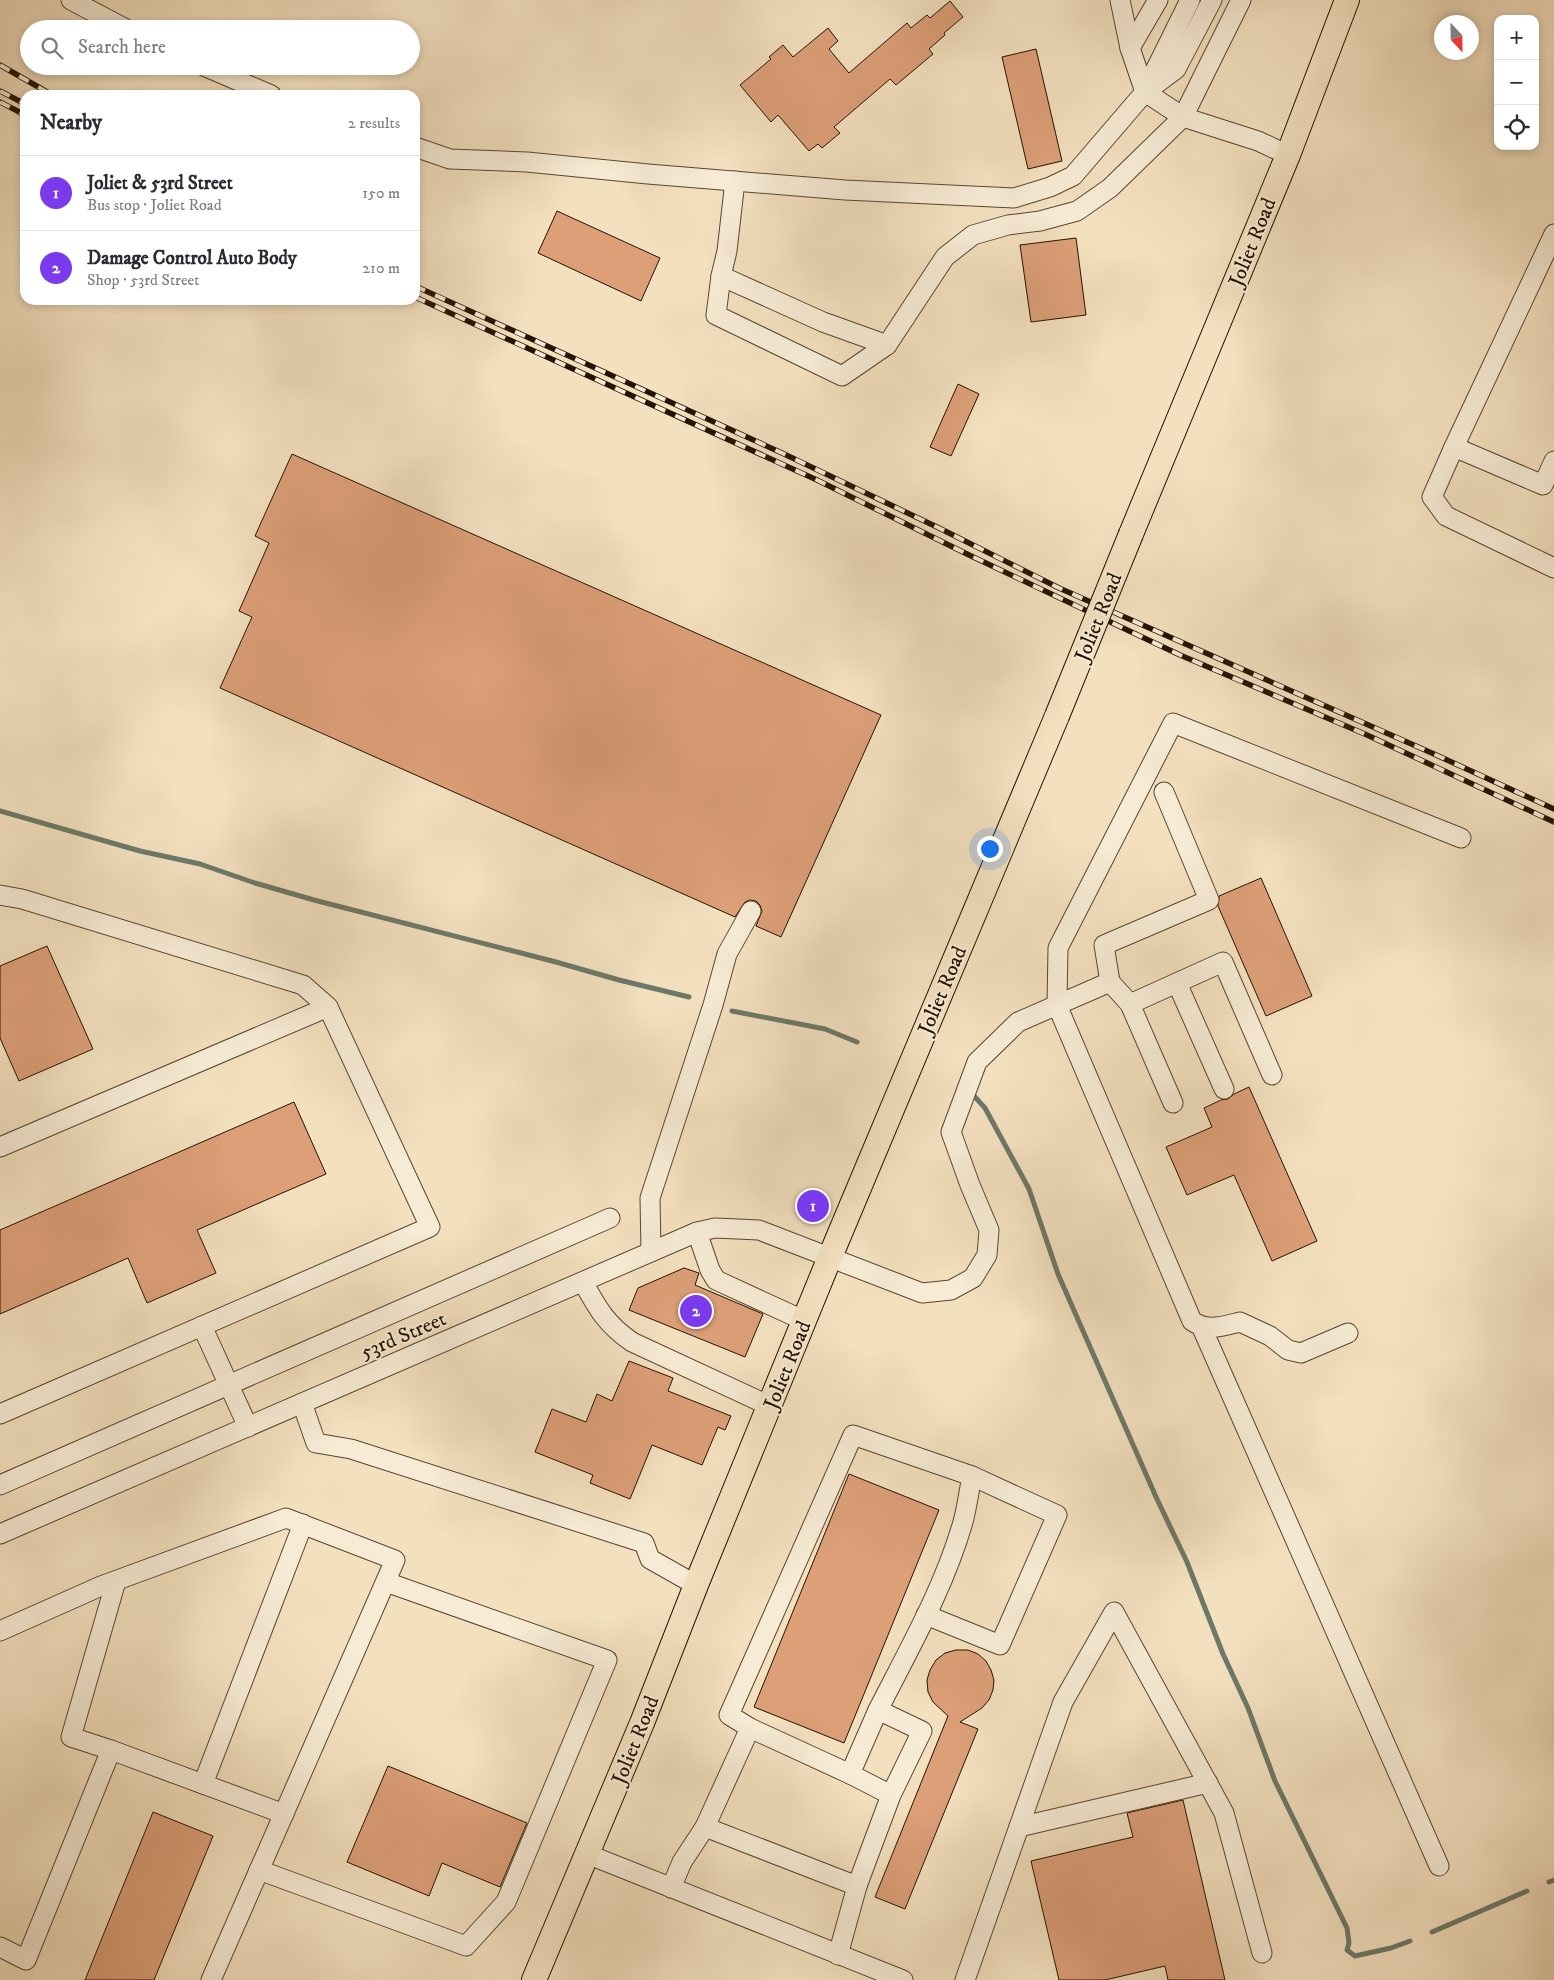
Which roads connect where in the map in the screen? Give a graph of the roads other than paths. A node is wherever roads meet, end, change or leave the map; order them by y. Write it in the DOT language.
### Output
graph roads {
  1 [pos="71,0"];
  2 [pos="1120,0"];
  3 [pos="1158,0"];
  4 [pos="1190,0"];
  5 [pos="1212,0"];
  6 [pos="1241,0"];
  7 [pos="1347,0"];
  8 [pos="109,20"];
  9 [pos="1130,48"];
  10 [pos="225,75"];
  11 [pos="260,90"];
  12 [pos="1144,92"];
  13 [pos="1183,117"];
  14 [pos="420,149"];
  15 [pos="1288,155"];
  16 [pos="735,181"];
  17 [pos="1554,234"];
  18 [pos="721,276"];
  19 [pos="887,345"];
  20 [pos="1454,447"];
  21 [pos="1554,462"];
  22 [pos="1554,568"];
  23 [pos="1164,792"];
  24 [pos="1461,838"];
  25 [pos="0,895"];
  26 [pos="751,911"];
  27 [pos="1110,982"];
  28 [pos="1177,983"];
  29 [pos="1130,1004"];
  30 [pos="1057,1005"];
  31 [pos="328,1006"];
  32 [pos="1272,1075"];
  33 [pos="1224,1089"];
  34 [pos="1173,1102"];
  35 [pos="0,1147"];
  36 [pos="610,1218"];
  37 [pos="697,1232"];
  38 [pos="651,1252"];
  39 [pos="830,1257"];
  40 [pos="583,1282"];
  41 [pos="804,1321"];
  42 [pos="202,1326"];
  43 [pos="1202,1328"];
  44 [pos="1348,1332"];
  45 [pos="229,1386"];
  46 [pos="302,1403"];
  47 [pos="770,1406"];
  48 [pos="0,1414"];
  49 [pos="248,1427"];
  50 [pos="972,1476"];
  51 [pos="0,1485"];
  52 [pos="302,1524"];
  53 [pos="0,1534"];
  54 [pos="116,1581"];
  55 [pos="386,1582"];
  56 [pos="696,1585"];
  57 [pos="926,1615"];
  58 [pos="0,1631"];
  59 [pos="878,1710"];
  60 [pos="750,1728"];
  61 [pos="111,1750"];
  62 [pos="850,1774"];
  63 [pos="1208,1783"];
  64 [pos="203,1784"];
  65 [pos="892,1795"];
  66 [pos="284,1814"];
  67 [pos="705,1827"];
  68 [pos="1019,1827"];
  69 [pos="587,1854"];
  70 [pos="1439,1866"];
  71 [pos="259,1870"];
  72 [pos="857,1886"];
  73 [pos="672,1888"];
  74 [pos="0,1947"];
  75 [pos="1262,1953"];
  76 [pos="838,1955"];
  77 [pos="211,1980"];
  78 [pos="534,1980"];
  79 [pos="903,1980"];
  80 [pos="965,1980"];
  1 -- 8 [label="street"];
  2 -- 9 [label="street"];
  3 -- 9 [label="street"];
  4 -- 12 [label="street"];
  5 -- 12 [label="street"];
  6 -- 13 [label="street"];
  7 -- 15 [label="main road, Joliet Road"];
  9 -- 12 [label="street"];
  10 -- 11 [label="street"];
  12 -- 13 [label="street"];
  12 -- 16 [label="street"];
  13 -- 15 [label="street"];
  13 -- 19 [label="street"];
  14 -- 16 [label="street"];
  15 -- 39 [label="main road, Joliet Road, bridge"];
  16 -- 18 [label="street"];
  17 -- 20 [label="street"];
  18 -- 19 [label="street"];
  18 -- 19 [label="street"];
  20 -- 21 [label="street"];
  20 -- 22 [label="street"];
  23 -- 27 [label="street"];
  24 -- 30 [label="street"];
  25 -- 31 [label="street"];
  26 -- 38 [label="street"];
  27 -- 29 [label="street"];
  27 -- 30 [label="street, 53rd Street"];
  28 -- 29 [label="street"];
  28 -- 32 [label="street"];
  28 -- 33 [label="street"];
  29 -- 34 [label="street"];
  30 -- 39 [label="street, 53rd Street"];
  30 -- 43 [label="street"];
  31 -- 35 [label="street"];
  31 -- 42 [label="street"];
  36 -- 45 [label="street"];
  37 -- 38 [label="street, 53rd Street"];
  37 -- 39 [label="street, 53rd Street"];
  37 -- 41 [label="street"];
  38 -- 40 [label="street, 53rd Street"];
  39 -- 41 [label="main road, Joliet Road"];
  40 -- 46 [label="street, 53rd Street"];
  40 -- 47 [label="street"];
  41 -- 47 [label="main road, Joliet Road"];
  42 -- 45 [label="street"];
  42 -- 48 [label="street"];
  43 -- 44 [label="street"];
  43 -- 70 [label="street"];
  45 -- 49 [label="street"];
  45 -- 51 [label="street"];
  46 -- 49 [label="street, 53rd Street"];
  46 -- 56 [label="street"];
  47 -- 56 [label="main road, Joliet Road"];
  49 -- 53 [label="street, 53rd Street"];
  50 -- 57 [label="street"];
  50 -- 57 [label="street"];
  50 -- 60 [label="street"];
  52 -- 54 [label="street"];
  52 -- 55 [label="street"];
  52 -- 64 [label="street"];
  54 -- 58 [label="street"];
  54 -- 61 [label="street"];
  55 -- 66 [label="street"];
  55 -- 71 [label="street"];
  56 -- 69 [label="main road, Joliet Road"];
  57 -- 59 [label="street"];
  59 -- 62 [label="street"];
  59 -- 65 [label="street"];
  60 -- 62 [label="street"];
  60 -- 67 [label="street"];
  61 -- 64 [label="street"];
  61 -- 74 [label="street"];
  62 -- 65 [label="street"];
  63 -- 68 [label="street"];
  63 -- 68 [label="street"];
  63 -- 75 [label="street"];
  64 -- 66 [label="street"];
  65 -- 72 [label="street"];
  66 -- 71 [label="street"];
  67 -- 72 [label="street"];
  67 -- 73 [label="street"];
  68 -- 80 [label="street"];
  69 -- 73 [label="street"];
  69 -- 78 [label="main road, Joliet Road"];
  71 -- 77 [label="street"];
  72 -- 76 [label="street"];
  73 -- 76 [label="street"];
  76 -- 79 [label="street"];
}
